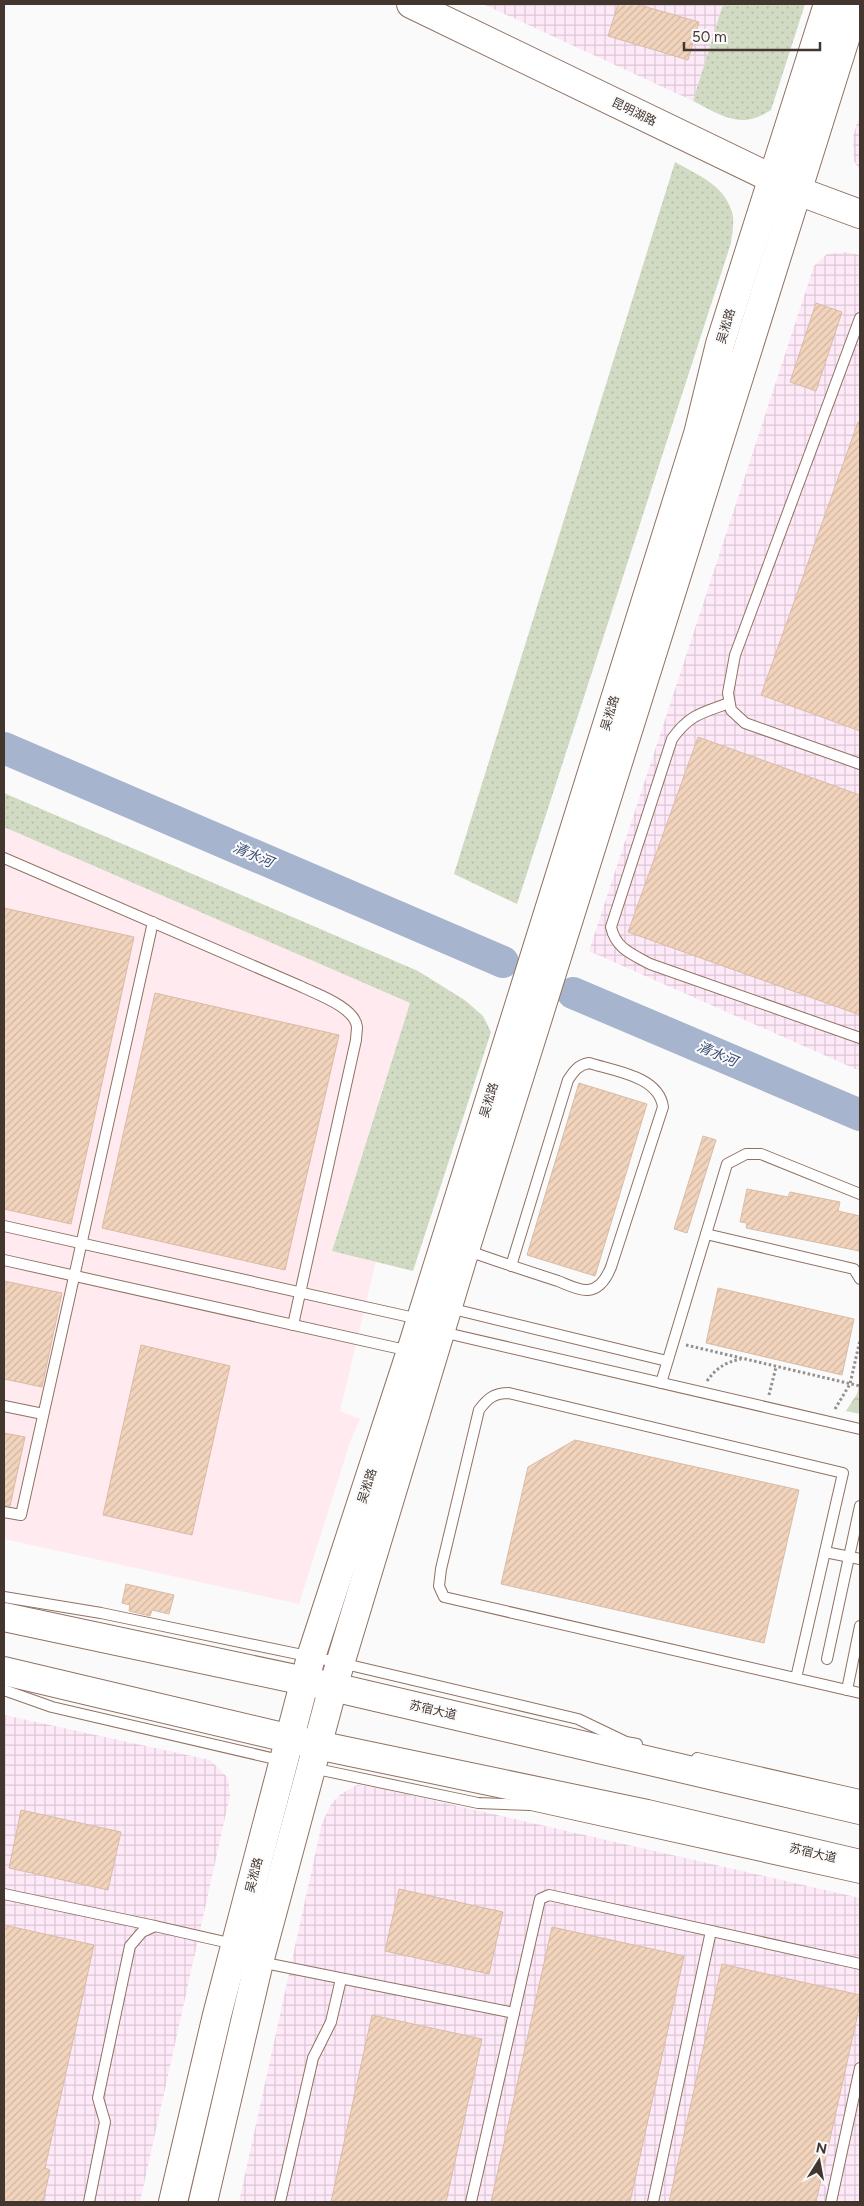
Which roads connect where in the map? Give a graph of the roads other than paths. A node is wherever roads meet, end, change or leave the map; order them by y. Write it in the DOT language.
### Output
graph roads {
  1 [pos="411,4"];
  2 [pos="828,4"];
  3 [pos="856,4"];
  4 [pos="772,178"];
  5 [pos="798,192"];
  6 [pos="860,214"];
  7 [pos="860,318"];
  8 [pos="729,703"];
  9 [pos="860,764"];
  10 [pos="4,858"];
  11 [pos="153,922"];
  12 [pos="860,1038"];
  13 [pos="860,1194"];
  14 [pos="4,1226"];
  15 [pos="706,1234"];
  16 [pos="81,1244"];
  17 [pos="464,1250"];
  18 [pos="4,1260"];
  19 [pos="511,1266"];
  20 [pos="74,1276"];
  21 [pos="860,1279"];
  22 [pos="300,1292"];
  23 [pos="293,1325"];
  24 [pos="430,1327"];
  25 [pos="667,1361"];
  26 [pos="660,1382"];
  27 [pos="4,1406"];
  28 [pos="43,1414"];
  29 [pos="860,1429"];
  30 [pos="860,1506"];
  31 [pos="4,1512"];
  32 [pos="825,1552"];
  33 [pos="849,1557"];
  34 [pos="860,1559"];
  35 [pos="4,1597"];
  36 [pos="4,1617"];
  37 [pos="860,1626"];
  38 [pos="827,1659"];
  39 [pos="308,1669"];
  40 [pos="4,1671"];
  41 [pos="337,1675"];
  42 [pos="796,1678"];
  43 [pos="4,1690"];
  44 [pos="847,1690"];
  45 [pos="860,1693"];
  46 [pos="645,1746"];
  47 [pos="682,1754"];
  48 [pos="300,1757"];
  49 [pos="860,1795"];
  50 [pos="860,1810"];
  51 [pos="860,1864"];
  52 [pos="860,1878"];
  53 [pos="4,1894"];
  54 [pos="155,1926"];
  55 [pos="711,1931"];
  56 [pos="251,1950"];
  57 [pos="860,1964"];
  58 [pos="341,1979"];
  59 [pos="514,2013"];
  60 [pos="860,2068"];
  61 [pos="89,2202"];
  62 [pos="173,2202"];
  63 [pos="203,2202"];
  64 [pos="280,2202"];
  65 [pos="472,2202"];
  66 [pos="653,2202"];
  67 [pos="832,2202"];
  1 -- 4 [label="main road, 昆明湖路"];
  2 -- 4 [label="main road, 吴淞路"];
  3 -- 5 [label="main road, 吴淞路"];
  4 -- 5 [label="main road, 昆明湖路"];
  4 -- 24 [label="main road, 吴淞路"];
  5 -- 6 [label="main road, 昆明湖路"];
  5 -- 17 [label="main road, 吴淞路"];
  7 -- 8 [label="lane"];
  8 -- 9 [label="lane"];
  8 -- 12 [label="lane"];
  10 -- 11 [label="lane"];
  11 -- 16 [label="lane"];
  11 -- 22 [label="lane"];
  13 -- 15 [label="lane"];
  14 -- 16 [label="lane"];
  15 -- 21 [label="lane"];
  15 -- 25 [label="lane"];
  16 -- 20 [label="lane"];
  16 -- 22 [label="lane"];
  17 -- 19 [label="lane"];
  17 -- 24 [label="main road, 吴淞路"];
  18 -- 20 [label="lane"];
  19 -- 19 [label="lane"];
  20 -- 23 [label="lane"];
  20 -- 28 [label="lane"];
  22 -- 23 [label="lane"];
  22 -- 24 [label="lane"];
  23 -- 24 [label="lane"];
  24 -- 25 [label="lane"];
  24 -- 26 [label="lane"];
  24 -- 39 [label="main road, 吴淞路"];
  24 -- 41 [label="main road, 吴淞路"];
  25 -- 26 [label="lane"];
  26 -- 29 [label="lane"];
  27 -- 28 [label="lane"];
  28 -- 31 [label="lane"];
  30 -- 33 [label="lane"];
  32 -- 33 [label="lane"];
  32 -- 42 [label="lane"];
  32 -- 42 [label="lane"];
  33 -- 34 [label="lane"];
  33 -- 38 [label="lane"];
  35 -- 39 [label="lane"];
  36 -- 39 [label="main road, 苏宿大道"];
  37 -- 44 [label="lane"];
  39 -- 41 [label="main road, 苏宿大道"];
  39 -- 48 [label="main road, 吴淞路"];
  40 -- 48 [label="main road, 苏宿大道"];
  41 -- 46 [label="lane"];
  41 -- 48 [label="main road, 吴淞路"];
  41 -- 50 [label="main road, 苏宿大道"];
  42 -- 44 [label="lane"];
  43 -- 48 [label="lane"];
  44 -- 45 [label="lane"];
  47 -- 49 [label="lane"];
  48 -- 51 [label="main road, 苏宿大道"];
  48 -- 52 [label="lane"];
  48 -- 56 [label="main road, 吴淞路"];
  53 -- 54 [label="lane"];
  54 -- 56 [label="lane"];
  54 -- 61 [label="lane"];
  55 -- 57 [label="lane"];
  55 -- 59 [label="lane"];
  55 -- 66 [label="lane"];
  56 -- 58 [label="lane"];
  56 -- 62 [label="main road, 吴淞路"];
  56 -- 63 [label="main road, 吴淞路"];
  58 -- 59 [label="lane"];
  58 -- 64 [label="lane"];
  59 -- 65 [label="lane"];
  60 -- 67 [label="lane"];
}
